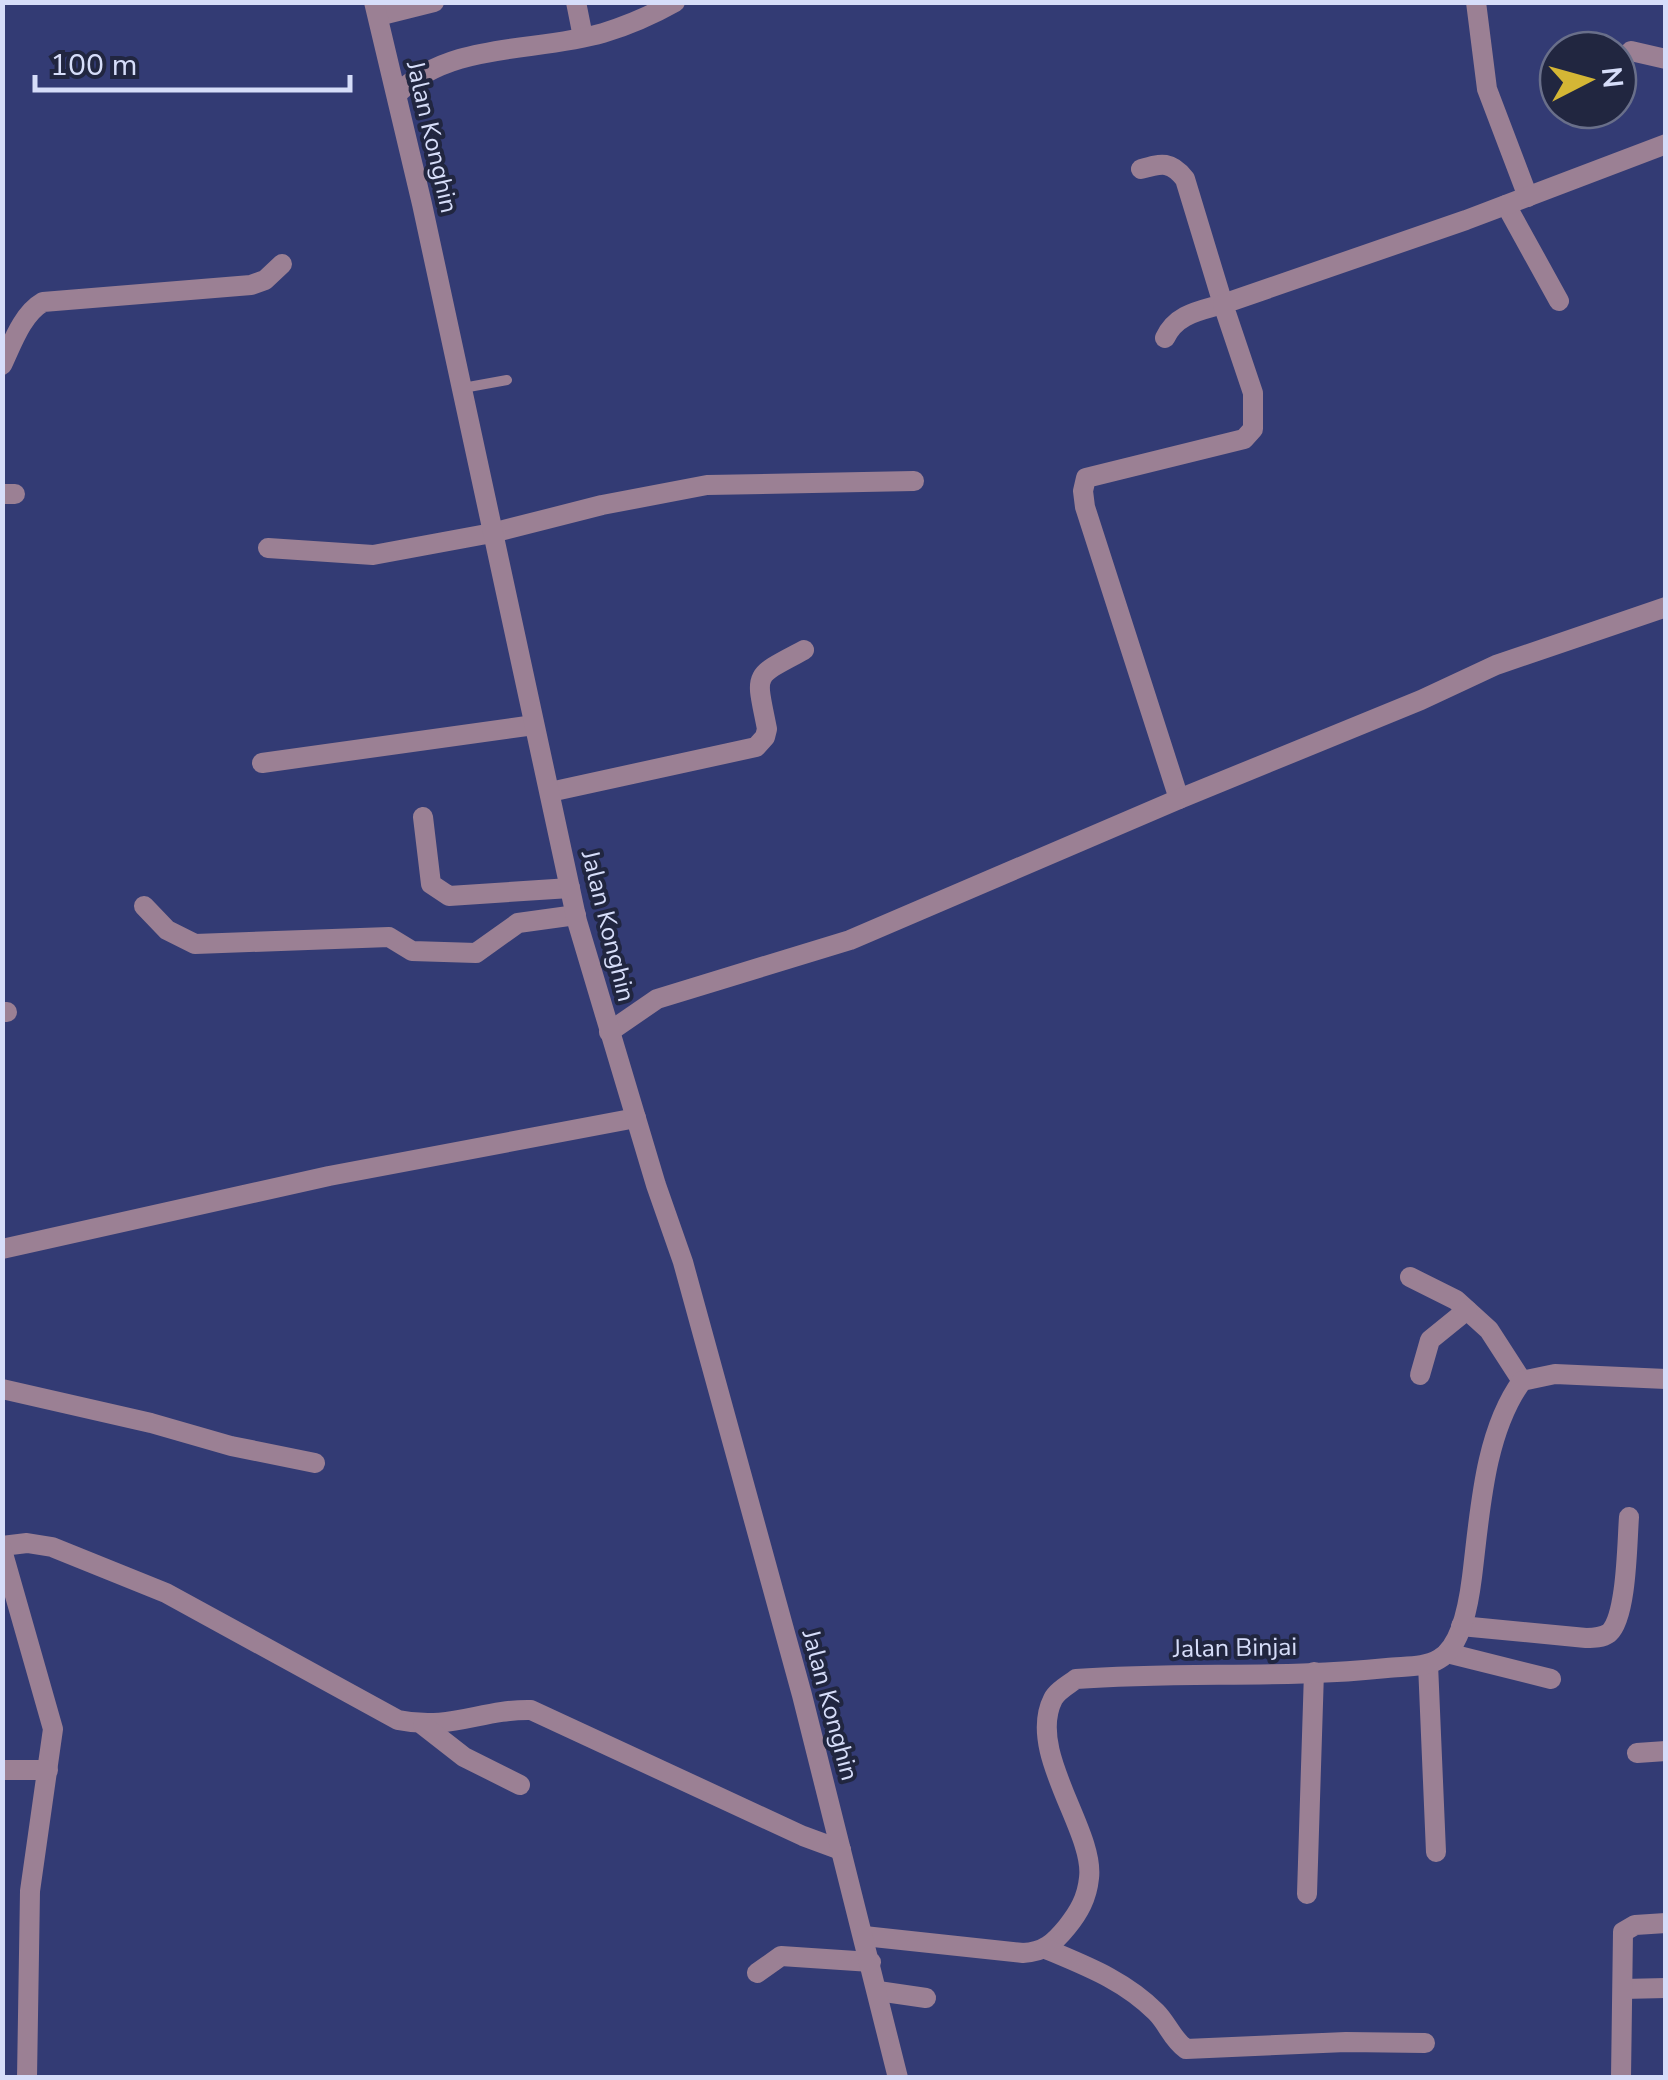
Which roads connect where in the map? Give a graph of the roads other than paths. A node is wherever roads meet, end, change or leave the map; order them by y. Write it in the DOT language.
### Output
graph roads {
  1 [pos="434,2"];
  2 [pos="576,2"];
  3 [pos="675,2"];
  4 [pos="1476,2"];
  5 [pos="376,9"];
  6 [pos="583,37"];
  7 [pos="1638,53"];
  8 [pos="1666,58"];
  9 [pos="397,94"];
  10 [pos="1666,144"];
  11 [pos="1141,169"];
  12 [pos="1528,197"];
  13 [pos="1506,205"];
  14 [pos="282,264"];
  15 [pos="1559,301"];
  16 [pos="1223,304"];
  17 [pos="1165,338"];
  18 [pos="2,366"];
  19 [pos="507,380"];
  20 [pos="462,388"];
  21 [pos="914,481"];
  22 [pos="492,534"];
  23 [pos="268,548"];
  24 [pos="1666,607"];
  25 [pos="804,650"];
  26 [pos="534,725"];
  27 [pos="262,763"];
  28 [pos="550,792"];
  29 [pos="1179,799"];
  30 [pos="422,817"];
  31 [pos="570,888"];
  32 [pos="144,906"];
  33 [pos="576,915"];
  34 [pos="609,1032"];
  35 [pos="636,1118"];
  36 [pos="2,1249"];
  37 [pos="1410,1277"];
  38 [pos="1467,1310"];
  39 [pos="1420,1375"];
  40 [pos="1522,1380"];
  41 [pos="1665,1383"];
  42 [pos="2,1389"];
  43 [pos="316,1462"];
  44 [pos="1629,1517"];
  45 [pos="2,1548"];
  46 [pos="1461,1626"];
  47 [pos="1437,1658"];
  48 [pos="1314,1672"];
  49 [pos="1551,1680"];
  50 [pos="423,1725"];
  51 [pos="1666,1751"];
  52 [pos="1637,1754"];
  53 [pos="2,1770"];
  54 [pos="48,1770"];
  55 [pos="520,1785"];
  56 [pos="842,1850"];
  57 [pos="1436,1852"];
  58 [pos="1308,1894"];
  59 [pos="1666,1923"];
  60 [pos="864,1936"];
  61 [pos="1046,1949"];
  62 [pos="871,1962"];
  63 [pos="757,1973"];
  64 [pos="1666,1988"];
  65 [pos="1623,1989"];
  66 [pos="878,1990"];
  67 [pos="926,1998"];
  68 [pos="1425,2043"];
  69 [pos="26,2078"];
  70 [pos="898,2078"];
  71 [pos="1622,2078"];
  1 -- 5 [label="street"];
  2 -- 6 [label="street"];
  3 -- 6 [label="street"];
  4 -- 12 [label="street"];
  5 -- 9 [label="street, Jalan Konghin"];
  6 -- 9 [label="street"];
  7 -- 8 [label="street"];
  9 -- 20 [label="street, Jalan Konghin"];
  10 -- 12 [label="street"];
  11 -- 16 [label="street"];
  12 -- 13 [label="street"];
  13 -- 15 [label="street"];
  13 -- 16 [label="street"];
  14 -- 18 [label="street"];
  16 -- 17 [label="street"];
  16 -- 29 [label="street"];
  19 -- 20 [label="lane"];
  20 -- 22 [label="street, Jalan Konghin"];
  21 -- 22 [label="street"];
  22 -- 23 [label="street"];
  22 -- 26 [label="street, Jalan Konghin"];
  24 -- 29 [label="street"];
  25 -- 28 [label="street"];
  26 -- 27 [label="street"];
  26 -- 28 [label="street, Jalan Konghin"];
  28 -- 31 [label="street, Jalan Konghin"];
  29 -- 34 [label="street"];
  30 -- 31 [label="street"];
  31 -- 33 [label="street, Jalan Konghin"];
  32 -- 33 [label="street"];
  33 -- 34 [label="street, Jalan Konghin"];
  34 -- 35 [label="street, Jalan Konghin"];
  35 -- 36 [label="street"];
  35 -- 56 [label="street, Jalan Konghin"];
  37 -- 38 [label="street"];
  38 -- 39 [label="street"];
  38 -- 40 [label="street"];
  40 -- 41 [label="street"];
  40 -- 46 [label="street"];
  42 -- 43 [label="street"];
  44 -- 46 [label="street"];
  45 -- 50 [label="street"];
  45 -- 54 [label="street"];
  46 -- 47 [label="street"];
  47 -- 48 [label="street, Jalan Binjai"];
  47 -- 49 [label="street, Jalan Binjai"];
  47 -- 57 [label="street"];
  48 -- 58 [label="street"];
  48 -- 61 [label="street, Jalan Binjai"];
  50 -- 55 [label="street"];
  50 -- 56 [label="street"];
  51 -- 52 [label="street"];
  53 -- 54 [label="street"];
  54 -- 69 [label="street"];
  56 -- 60 [label="street, Jalan Konghin"];
  59 -- 65 [label="street"];
  60 -- 61 [label="street"];
  60 -- 62 [label="street, Jalan Konghin"];
  61 -- 68 [label="street"];
  62 -- 63 [label="street"];
  62 -- 66 [label="street, Jalan Konghin"];
  64 -- 65 [label="street"];
  65 -- 71 [label="street"];
  66 -- 67 [label="street"];
  66 -- 70 [label="street, Jalan Konghin"];
}
